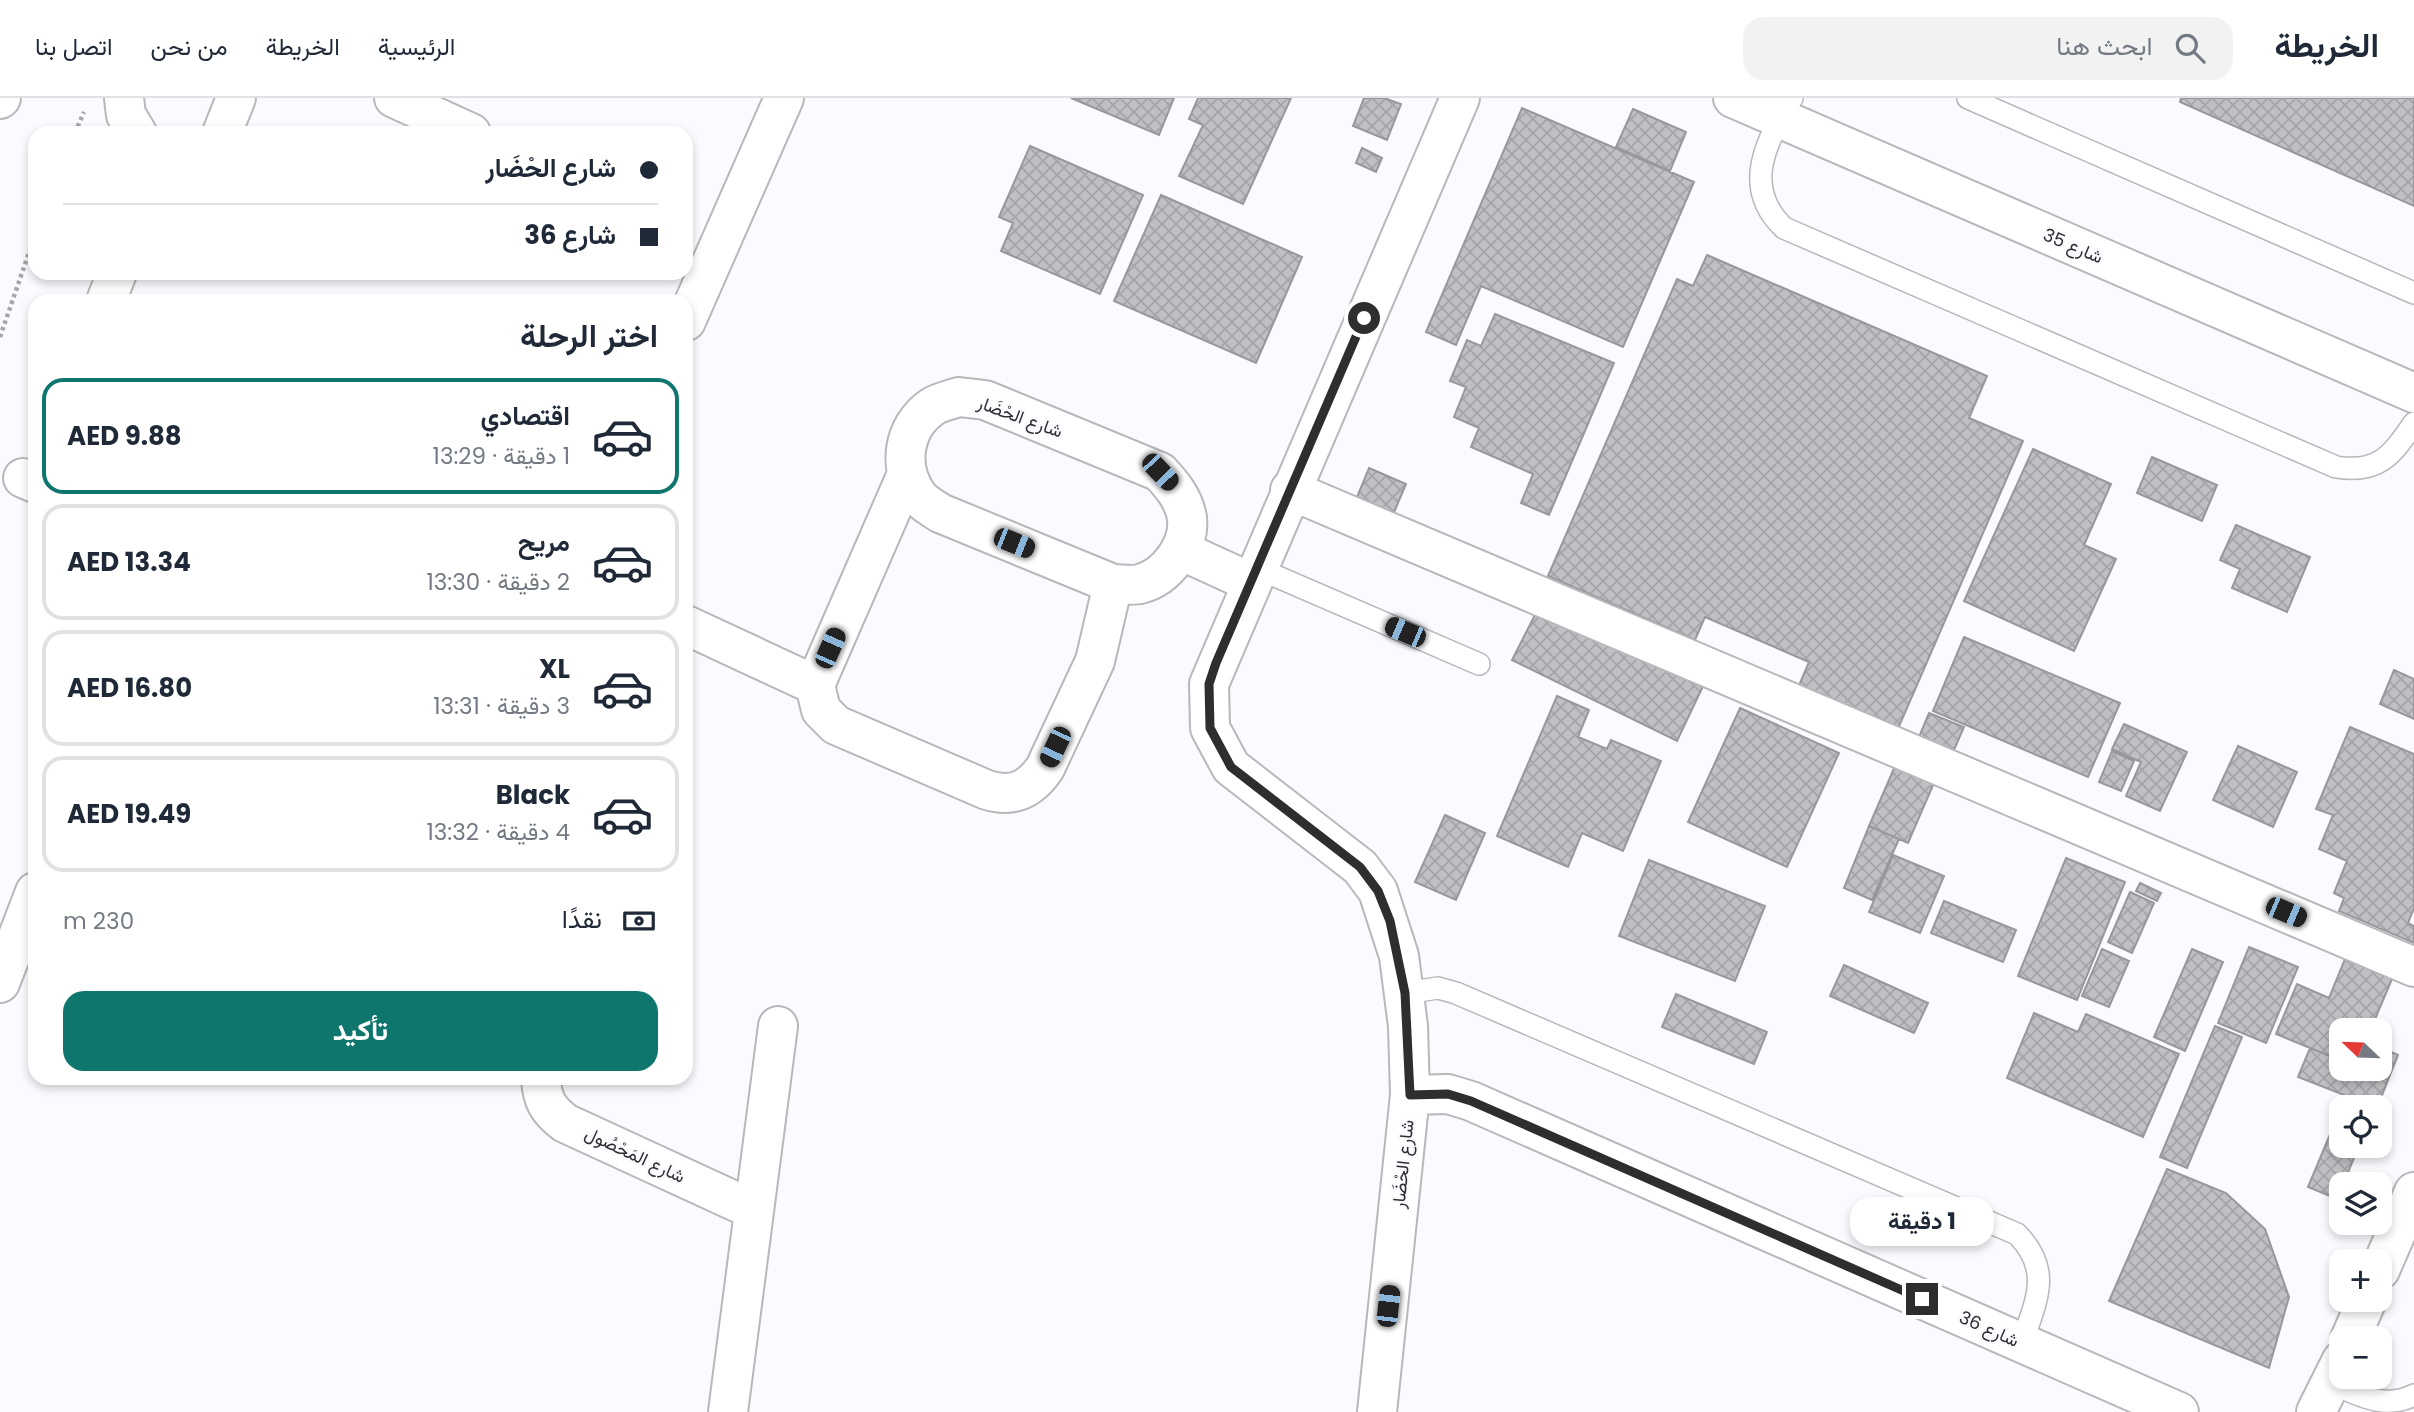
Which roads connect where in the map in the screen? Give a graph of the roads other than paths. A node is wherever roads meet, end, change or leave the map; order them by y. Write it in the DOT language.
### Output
graph roads {
  1 [pos="124,98"];
  2 [pos="236,98"];
  3 [pos="394,98"];
  4 [pos="784,98"];
  5 [pos="1460,98"];
  6 [pos="1733,98"];
  7 [pos="1968,98"];
  8 [pos="1786,108"];
  9 [pos="133,126"];
  10 [pos="225,126"];
  11 [pos="456,126"];
  12 [pos="2414,293"];
  13 [pos="693,305"];
  14 [pos="2414,393"];
  15 [pos="2414,423"];
  16 [pos="906,474"];
  17 [pos="1290,490"];
  18 [pos="1180,550"];
  19 [pos="1253,575"];
  20 [pos="1113,584"];
  21 [pos="693,628"];
  22 [pos="1479,664"];
  23 [pos="815,685"];
  24 [pos="28,910"];
  25 [pos="2414,967"];
  26 [pos="0,983"];
  27 [pos="1405,993"];
  28 [pos="778,1026"];
  29 [pos="541,1085"];
  30 [pos="1410,1095"];
  31 [pos="2414,1192"];
  32 [pos="754,1210"];
  33 [pos="2389,1249"];
  34 [pos="2022,1343"];
  35 [pos="2342,1389"];
  36 [pos="2414,1395"];
  37 [pos="728,1412"];
  38 [pos="1377,1412"];
  39 [pos="2179,1412"];
  1 -- 9 [label="street"];
  2 -- 10 [label="street"];
  3 -- 11 [label="street"];
  4 -- 13 [label="street"];
  5 -- 17 [label="street, شارع الحْضَار"];
  6 -- 8 [label="street, شارع 35"];
  7 -- 12 [label="lane"];
  8 -- 14 [label="street, شارع 35"];
  8 -- 15 [label="lane"];
  16 -- 18 [label="street, شارع الحْضَار"];
  16 -- 20 [label="street"];
  16 -- 23 [label="street, شارع الحْضَار"];
  17 -- 19 [label="street, شارع الحْضَار"];
  17 -- 25 [label="street"];
  18 -- 19 [label="street"];
  18 -- 20 [label="street"];
  19 -- 22 [label="lane"];
  19 -- 27 [label="street, شارع الحْضَار"];
  20 -- 23 [label="street"];
  21 -- 23 [label="street"];
  24 -- 26 [label="street"];
  27 -- 30 [label="street, شارع الحْضَار"];
  27 -- 34 [label="lane"];
  28 -- 32 [label="street"];
  29 -- 32 [label="street, شارع المَحْصُول"];
  30 -- 34 [label="street, شارع 36"];
  30 -- 38 [label="street, شارع الحْضَار"];
  31 -- 33 [label="street"];
  32 -- 37 [label="street"];
  34 -- 39 [label="street, شارع 36"];
  35 -- 36 [label="lane"];
}
